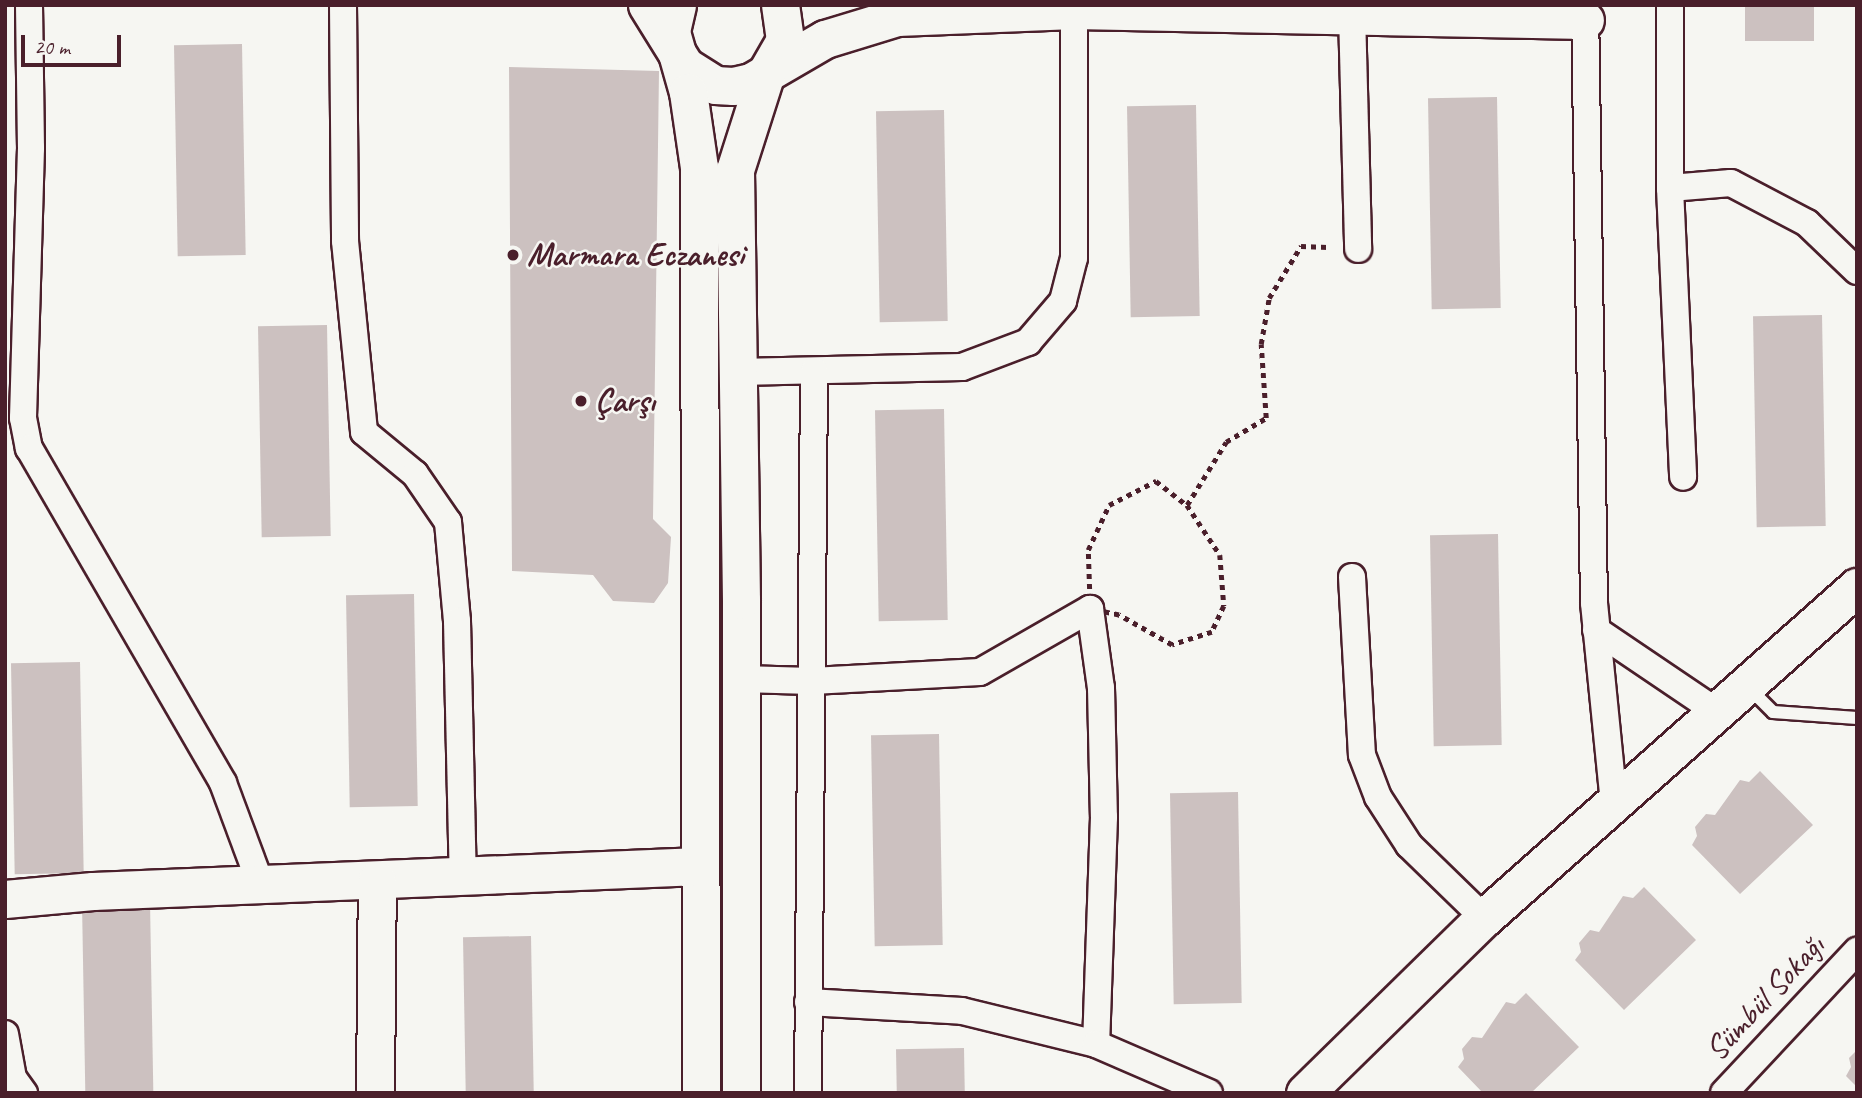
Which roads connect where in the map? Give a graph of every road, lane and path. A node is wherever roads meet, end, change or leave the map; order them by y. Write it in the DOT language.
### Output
graph roads {
  1 [pos="29,5"];
  2 [pos="343,5"];
  3 [pos="647,5"];
  4 [pos="677,5"];
  5 [pos="780,5"];
  6 [pos="1670,5"];
  7 [pos="1074,10"];
  8 [pos="1352,13"];
  9 [pos="1585,13"];
  10 [pos="676,51"];
  11 [pos="766,73"];
  12 [pos="1670,188"];
  13 [pos="1358,248"];
  14 [pos="1857,271"];
  15 [pos="814,371"];
  16 [pos="738,372"];
  17 [pos="1683,477"];
  18 [pos="1187,505"];
  19 [pos="1352,577"];
  20 [pos="1857,587"];
  21 [pos="1090,609"];
  22 [pos="1596,630"];
  23 [pos="741,679"];
  24 [pos="812,681"];
  25 [pos="1747,685"];
  26 [pos="1717,712"];
  27 [pos="1857,718"];
  28 [pos="1614,803"];
  29 [pos="699,866"];
  30 [pos="463,876"];
  31 [pos="377,880"];
  32 [pos="261,885"];
  33 [pos="5,899"];
  34 [pos="1484,918"];
  35 [pos="1857,951"];
  36 [pos="808,1002"];
  37 [pos="5,1034"];
  38 [pos="1096,1044"];
  39 [pos="24,1093"];
  40 [pos="375,1093"];
  41 [pos="701,1093"];
  42 [pos="741,1093"];
  43 [pos="807,1093"];
  44 [pos="1209,1093"];
  45 [pos="1304,1093"];
  46 [pos="1724,1093"];
  1 -- 32 [label="street"];
  2 -- 30 [label="street"];
  3 -- 10 [label="street"];
  4 -- 10 [label="street"];
  5 -- 11 [label="street"];
  6 -- 12 [label="street"];
  7 -- 8 [label="street"];
  7 -- 11 [label="street"];
  7 -- 15 [label="street"];
  8 -- 9 [label="street"];
  8 -- 13 [label="street"];
  9 -- 22 [label="street"];
  10 -- 11 [label="street"];
  10 -- 29 [label="street"];
  11 -- 16 [label="street"];
  12 -- 14 [label="street"];
  12 -- 17 [label="street"];
  13 -- 18 [label="path"];
  15 -- 16 [label="street"];
  15 -- 24 [label="street"];
  16 -- 23 [label="street"];
  18 -- 21 [label="path"];
  18 -- 21 [label="path"];
  19 -- 34 [label="street"];
  20 -- 25 [label="street"];
  21 -- 24 [label="street"];
  21 -- 38 [label="street"];
  22 -- 26 [label="street"];
  22 -- 28 [label="street"];
  23 -- 24 [label="street"];
  23 -- 42 [label="street"];
  24 -- 36 [label="street"];
  25 -- 26 [label="street"];
  25 -- 27 [label="lane"];
  26 -- 28 [label="street"];
  28 -- 34 [label="street"];
  29 -- 30 [label="street"];
  29 -- 41 [label="street"];
  30 -- 31 [label="street"];
  31 -- 32 [label="street"];
  31 -- 40 [label="street"];
  32 -- 33 [label="street"];
  34 -- 45 [label="street"];
  35 -- 46 [label="street, Sümbül Sokağı"];
  36 -- 38 [label="street"];
  36 -- 43 [label="street"];
  37 -- 39 [label="street"];
  38 -- 44 [label="street"];
}
